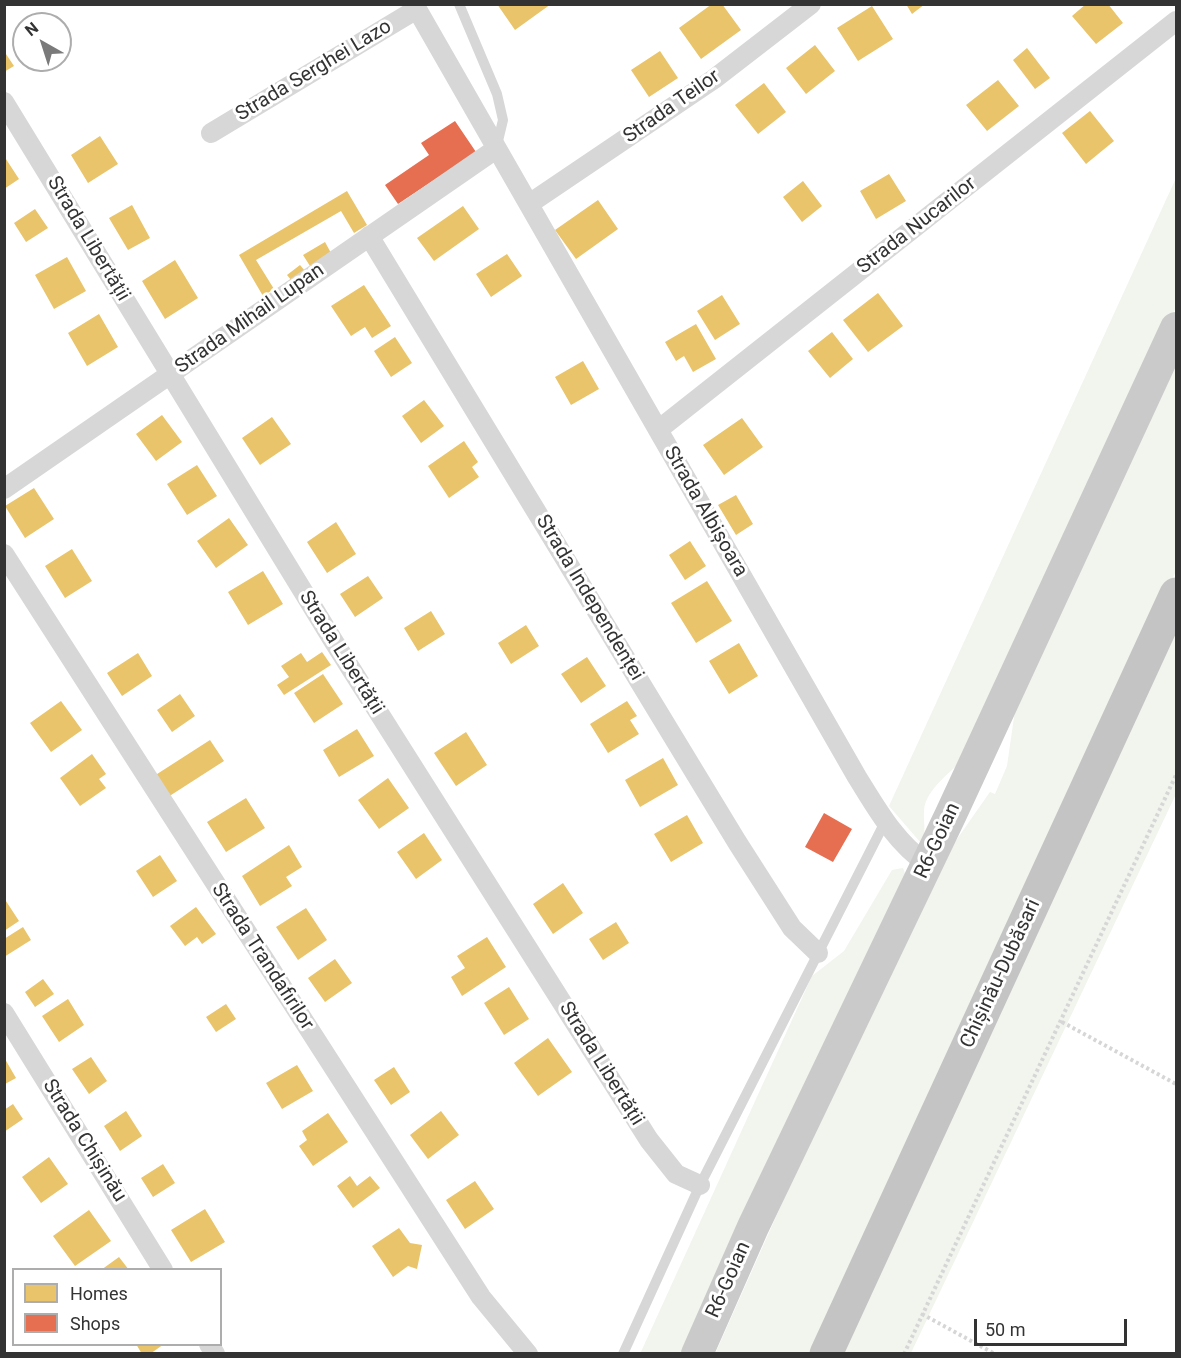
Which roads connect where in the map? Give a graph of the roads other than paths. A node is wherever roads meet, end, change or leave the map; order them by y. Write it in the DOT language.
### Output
graph roads {
  1 [pos="459,4"];
  2 [pos="811,4"];
  3 [pos="416,7"];
  4 [pos="1176,21"];
  5 [pos="4,102"];
  6 [pos="212,133"];
  7 [pos="496,149"];
  8 [pos="529,204"];
  9 [pos="369,236"];
  10 [pos="1176,328"];
  11 [pos="170,374"];
  12 [pos="658,430"];
  13 [pos="4,489"];
  14 [pos="4,554"];
  15 [pos="1176,594"];
  16 [pos="885,822"];
  17 [pos="927,864"];
  18 [pos="818,953"];
  19 [pos="4,1013"];
  20 [pos="700,1185"];
  21 [pos="162,1268"];
  22 [pos="528,1353"];
  23 [pos="623,1353"];
  24 [pos="697,1353"];
  25 [pos="826,1353"];
  1 -- 7 [label="lane"];
  2 -- 8 [label="street, Strada Teilor"];
  3 -- 6 [label="street, Strada Serghei Lazo"];
  3 -- 7 [label="street, Strada Serghei Lazo"];
  4 -- 12 [label="street, Strada Nucarilor"];
  5 -- 11 [label="street, Strada Libertății"];
  7 -- 8 [label="street, Strada Albișoara"];
  7 -- 9 [label="street, Strada Mihail Lupan"];
  8 -- 12 [label="street, Strada Albișoara"];
  9 -- 11 [label="street, Strada Mihail Lupan"];
  9 -- 18 [label="street, Strada Independenței"];
  10 -- 17 [label="main road, R6-Goian"];
  11 -- 13 [label="street, Strada Mihail Lupan"];
  11 -- 20 [label="street, Strada Libertății"];
  12 -- 16 [label="street, Strada Albișoara"];
  14 -- 22 [label="street, Strada Trandafirilor"];
  15 -- 25 [label="highway, Chișinău-Dubăsari"];
  16 -- 17 [label="street, Strada Albișoara"];
  16 -- 18 [label="lane"];
  17 -- 24 [label="main road, R6-Goian"];
  18 -- 20 [label="lane"];
  19 -- 21 [label="street, Strada Chișinău"];
  20 -- 23 [label="lane"];
}
